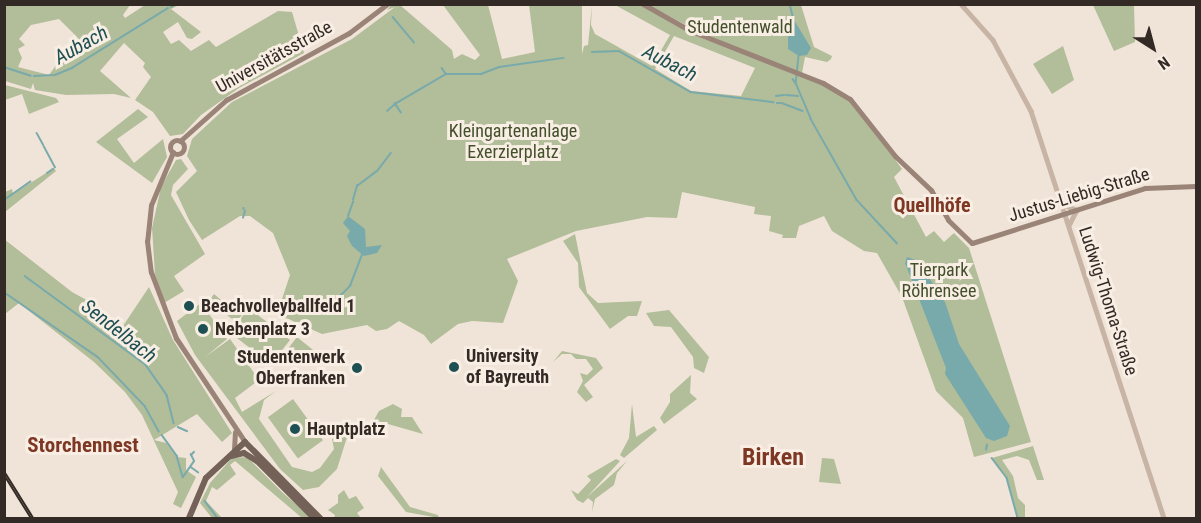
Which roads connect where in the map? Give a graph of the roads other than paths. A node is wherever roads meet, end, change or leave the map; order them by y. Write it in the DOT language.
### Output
graph roads {
  1 [pos="387,4"];
  2 [pos="643,4"];
  3 [pos="961,4"];
  4 [pos="1197,186"];
  5 [pos="1064,205"];
  6 [pos="1077,210"];
  7 [pos="1067,214"];
  8 [pos="1070,226"];
  9 [pos="232,424"];
  10 [pos="245,441"];
  11 [pos="234,450"];
  12 [pos="223,459"];
  13 [pos="257,461"];
  14 [pos="189,519"];
  15 [pos="314,519"];
  16 [pos="320,519"];
  17 [pos="1164,519"];
  1 -- 9 [label="main road, Universitätsstraße"];
  2 -- 7 [label="main road, Justus-Liebig-Straße"];
  3 -- 5 [label="street, Ludwig-Thoma-Straße"];
  4 -- 6 [label="main road, Justus-Liebig-Straße"];
  5 -- 6 [label="street"];
  5 -- 7 [label="street, Ludwig-Thoma-Straße"];
  6 -- 7 [label="main road, Justus-Liebig-Straße"];
  6 -- 8 [label="street"];
  7 -- 8 [label="street, Ludwig-Thoma-Straße"];
  8 -- 17 [label="street, Ludwig-Thoma-Straße"];
  9 -- 10 [label="main road"];
  9 -- 11 [label="main road"];
  10 -- 11 [label="main road"];
  10 -- 13 [label="main road"];
  10 -- 16 [label="main road"];
  11 -- 12 [label="main road"];
  12 -- 13 [label="main road"];
  12 -- 14 [label="main road"];
  13 -- 15 [label="main road"];
}
